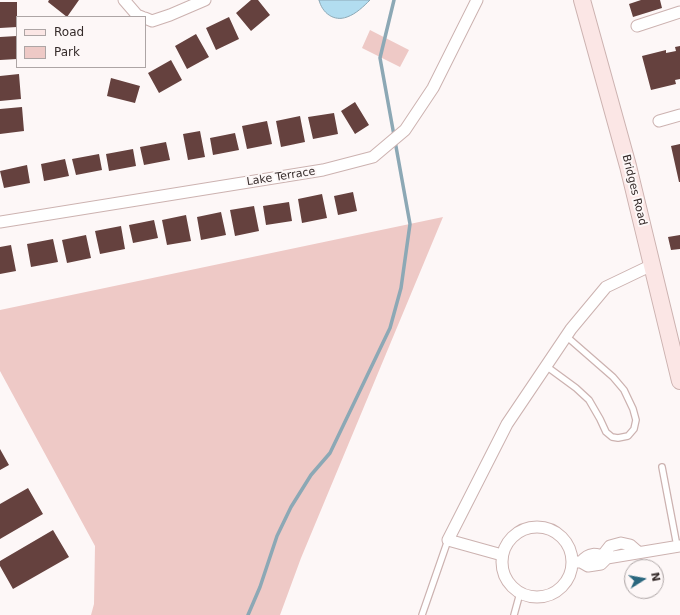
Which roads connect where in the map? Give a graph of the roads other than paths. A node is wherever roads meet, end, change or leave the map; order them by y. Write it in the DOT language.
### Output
graph roads {
  1 [pos="124,0"];
  2 [pos="205,0"];
  3 [pos="477,0"];
  4 [pos="582,0"];
  5 [pos="680,12"];
  6 [pos="140,16"];
  7 [pos="146,19"];
  8 [pos="637,26"];
  9 [pos="680,114"];
  10 [pos="659,121"];
  11 [pos="0,222"];
  12 [pos="652,265"];
  13 [pos="566,336"];
  14 [pos="546,366"];
  15 [pos="680,382"];
  16 [pos="662,467"];
  17 [pos="448,540"];
  18 [pos="679,546"];
  19 [pos="502,555"];
  20 [pos="576,562"];
  21 [pos="520,593"];
  22 [pos="422,615"];
  23 [pos="514,615"];
  1 -- 6 [label="street"];
  2 -- 7 [label="street"];
  3 -- 11 [label="street, Lake Terrace"];
  4 -- 12 [label="street, Bridges Road"];
  5 -- 8 [label="street"];
  9 -- 10 [label="street"];
  12 -- 13 [label="street"];
  12 -- 15 [label="street, Bridges Road"];
  13 -- 14 [label="street"];
  13 -- 14 [label="lane"];
  14 -- 17 [label="street"];
  16 -- 18 [label="lane"];
  17 -- 19 [label="street"];
  17 -- 22 [label="lane"];
  18 -- 20 [label="street"];
  19 -- 20 [label="street"];
  19 -- 21 [label="street"];
  20 -- 21 [label="street"];
  21 -- 23 [label="lane"];
}
